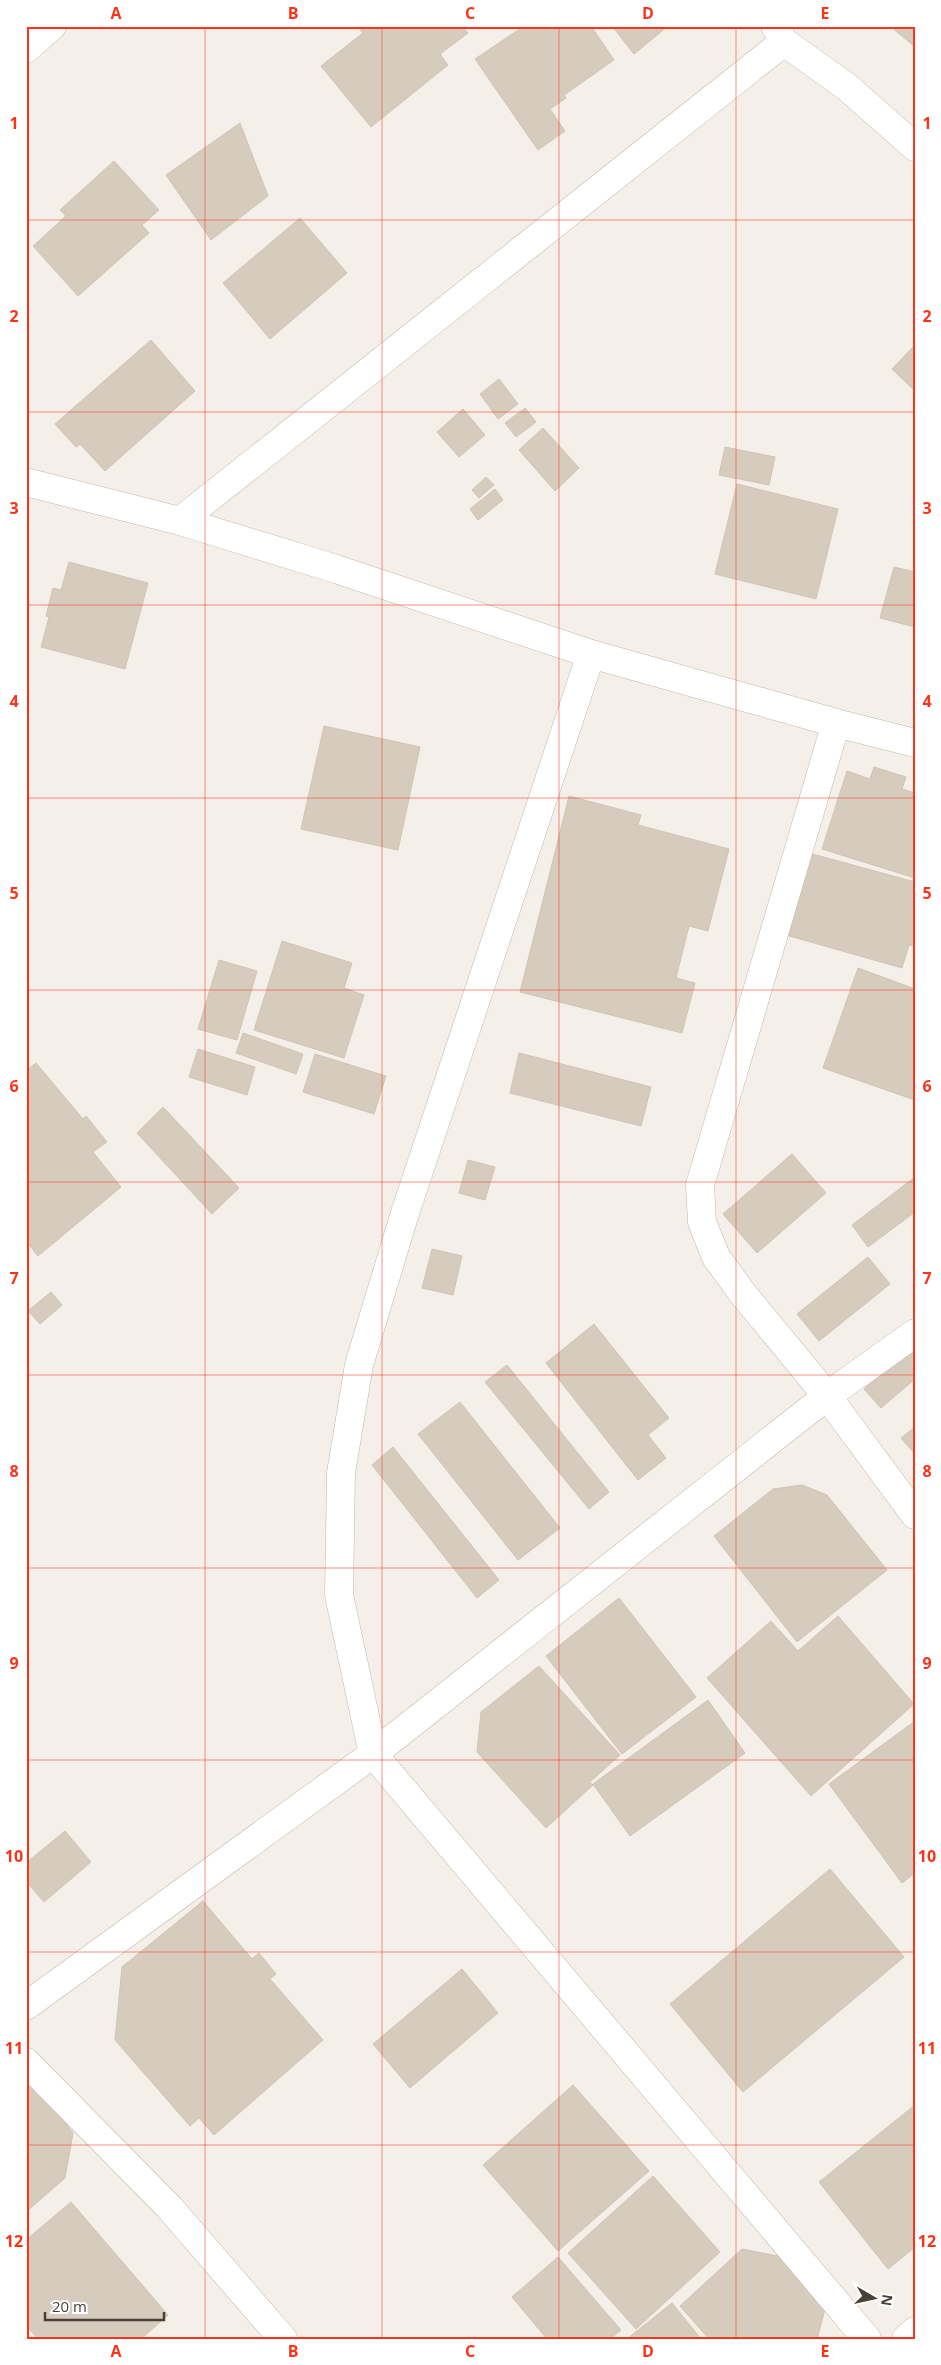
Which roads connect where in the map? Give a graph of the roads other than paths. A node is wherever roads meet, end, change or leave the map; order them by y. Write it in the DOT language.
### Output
graph roads {
  1 [pos="52,26"];
  2 [pos="780,34"];
  3 [pos="26,49"];
  4 [pos="915,147"];
  5 [pos="26,482"];
  6 [pos="180,520"];
  7 [pos="591,654"];
  8 [pos="836,723"];
  9 [pos="915,743"];
  10 [pos="915,1333"];
  11 [pos="827,1396"];
  12 [pos="915,1515"];
  13 [pos="373,1754"];
  14 [pos="26,2006"];
  15 [pos="26,2062"];
  16 [pos="915,2332"];
  17 [pos="283,2339"];
  18 [pos="867,2339"];
  19 [pos="906,2339"];
  1 -- 3 [label="street"];
  2 -- 4 [label="street"];
  2 -- 6 [label="street"];
  5 -- 6 [label="street"];
  6 -- 7 [label="street"];
  7 -- 8 [label="street"];
  7 -- 13 [label="street"];
  8 -- 9 [label="street"];
  8 -- 11 [label="street"];
  10 -- 11 [label="street"];
  11 -- 12 [label="street"];
  11 -- 13 [label="street"];
  13 -- 14 [label="street"];
  13 -- 18 [label="street"];
  15 -- 17 [label="street"];
  16 -- 19 [label="street"];
}
